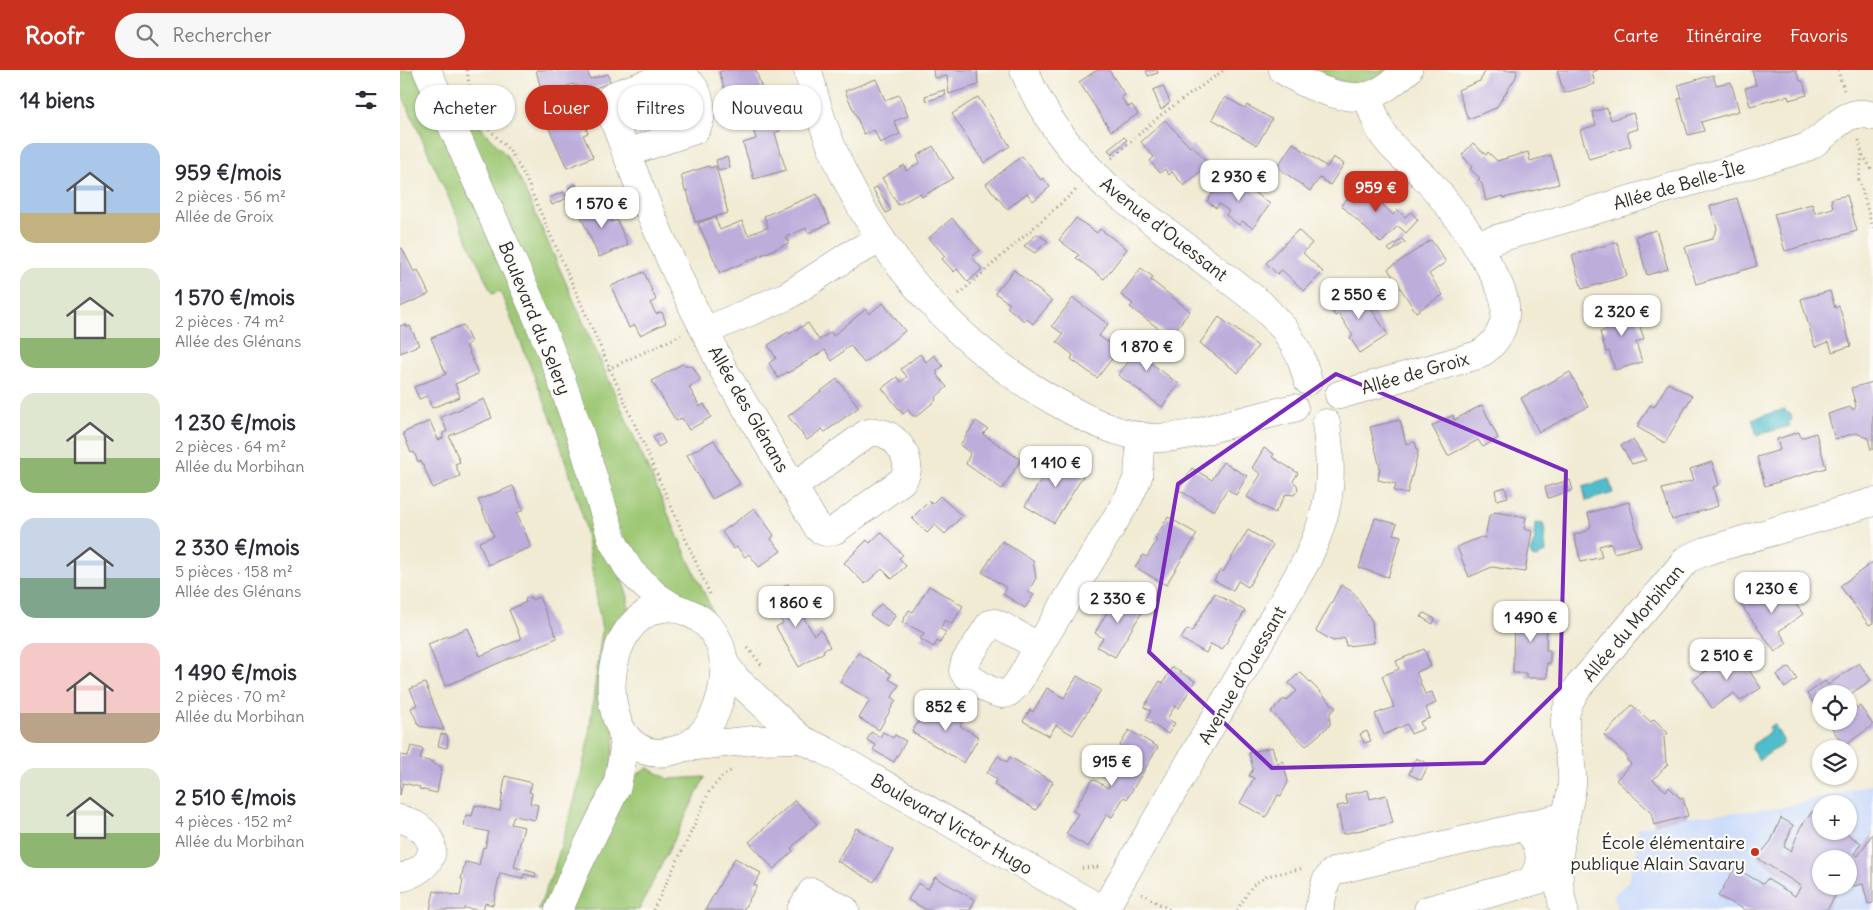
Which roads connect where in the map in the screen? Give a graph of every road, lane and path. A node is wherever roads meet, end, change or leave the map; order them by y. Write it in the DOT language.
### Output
graph roads {
  1 [pos="427,70"];
  2 [pos="467,70"];
  3 [pos="808,70"];
  4 [pos="1024,70"];
  5 [pos="1283,70"];
  6 [pos="1408,70"];
  7 [pos="1838,70"];
  8 [pos="1367,96"];
  9 [pos="1862,115"];
  10 [pos="626,153"];
  11 [pos="1862,154"];
  12 [pos="1873,172"];
  13 [pos="1873,228"];
  14 [pos="881,239"];
  15 [pos="1476,245"];
  16 [pos="704,328"];
  17 [pos="608,368"];
  18 [pos="1308,381"];
  19 [pos="1339,395"];
  20 [pos="1294,408"];
  21 [pos="1326,424"];
  22 [pos="1141,436"];
  23 [pos="793,487"];
  24 [pos="1873,502"];
  25 [pos="630,571"];
  26 [pos="712,597"];
  27 [pos="673,607"];
  28 [pos="635,622"];
  29 [pos="746,645"];
  30 [pos="1039,647"];
  31 [pos="725,664"];
  32 [pos="763,705"];
  33 [pos="622,731"];
  34 [pos="801,739"];
  35 [pos="686,747"];
  36 [pos="658,754"];
  37 [pos="737,768"];
  38 [pos="617,786"];
  39 [pos="1566,816"];
  40 [pos="400,818"];
  41 [pos="1522,827"];
  42 [pos="1338,870"];
  43 [pos="1558,874"];
  44 [pos="400,877"];
  45 [pos="1528,883"];
  46 [pos="1324,904"];
  47 [pos="559,910"];
  48 [pos="653,910"];
  49 [pos="801,910"];
  50 [pos="845,910"];
  51 [pos="1103,910"];
  52 [pos="1237,910"];
  53 [pos="1428,910"];
  54 [pos="1564,910"];
  1 -- 25 [label="street, Boulevard du Selery"];
  2 -- 17 [label="path"];
  3 -- 14 [label="street"];
  4 -- 18 [label="street, Avenue d'Ouessant"];
  5 -- 8 [label="street"];
  6 -- 8 [label="street"];
  7 -- 9 [label="path"];
  8 -- 15 [label="street, Allée de Groix"];
  9 -- 11 [label="path"];
  9 -- 15 [label="street, Allée de Belle-Île"];
  10 -- 16 [label="street, Allée des Glénans"];
  11 -- 12 [label="path"];
  11 -- 13 [label="path"];
  14 -- 16 [label="street, Allée des Glénans"];
  14 -- 22 [label="street"];
  15 -- 19 [label="street, Allée de Groix"];
  16 -- 17 [label="path"];
  16 -- 23 [label="street, Allée des Glénans"];
  17 -- 26 [label="path"];
  18 -- 19 [label="street"];
  18 -- 20 [label="street"];
  19 -- 21 [label="street"];
  20 -- 21 [label="street"];
  20 -- 22 [label="street"];
  21 -- 51 [label="street, Avenue d'Ouessant"];
  22 -- 30 [label="street"];
  24 -- 39 [label="street, Allée du Morbihan"];
  25 -- 27 [label="street, Boulevard du Selery"];
  25 -- 28 [label="street, Boulevard du Selery"];
  27 -- 28 [label="street"];
  27 -- 31 [label="street"];
  28 -- 33 [label="street"];
  29 -- 32 [label="path"];
  31 -- 32 [label="street, Boulevard Victor Hugo"];
  31 -- 35 [label="street"];
  32 -- 34 [label="street, Boulevard Victor Hugo"];
  33 -- 36 [label="street"];
  33 -- 38 [label="street"];
  34 -- 35 [label="street, Boulevard Victor Hugo"];
  34 -- 51 [label="street, Boulevard Victor Hugo"];
  35 -- 36 [label="street"];
  36 -- 38 [label="street"];
  37 -- 48 [label="path"];
  38 -- 47 [label="street"];
  39 -- 41 [label="street"];
  39 -- 43 [label="street, Allée du Morbihan"];
  40 -- 44 [label="street"];
  41 -- 42 [label="street"];
  41 -- 45 [label="street"];
  42 -- 46 [label="street"];
  42 -- 52 [label="path"];
  43 -- 45 [label="street"];
  43 -- 54 [label="street, Allée du Morbihan"];
  45 -- 53 [label="street"];
  49 -- 50 [label="street"];
}
